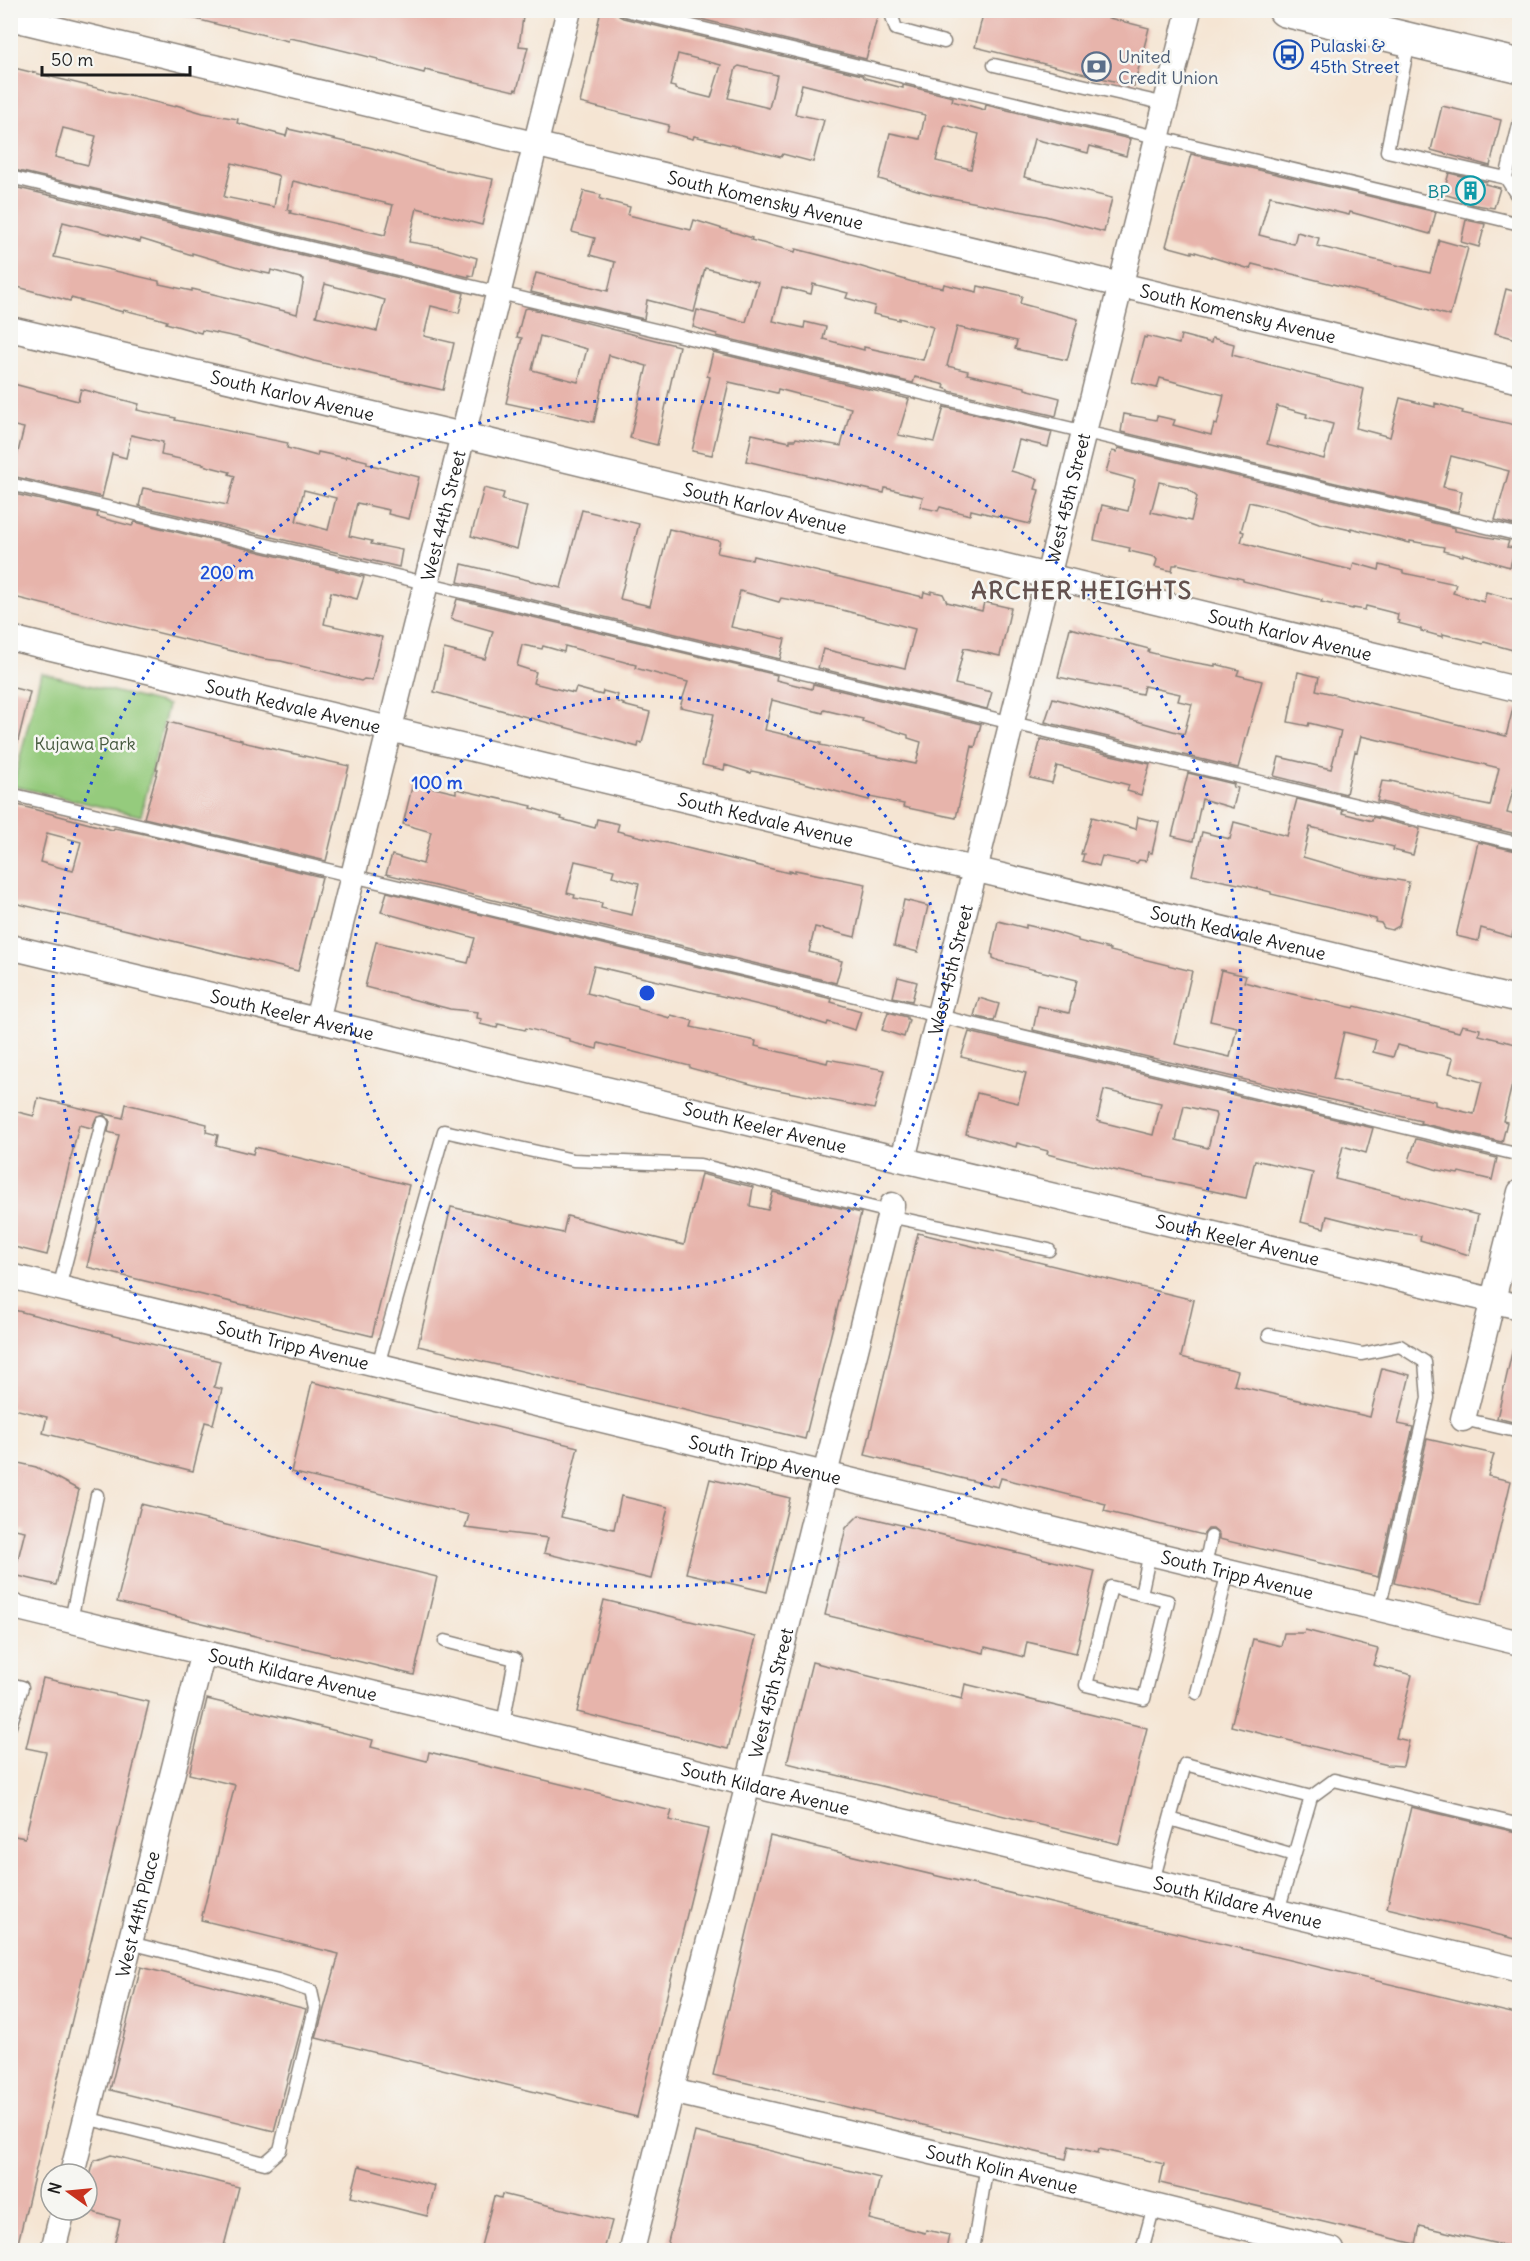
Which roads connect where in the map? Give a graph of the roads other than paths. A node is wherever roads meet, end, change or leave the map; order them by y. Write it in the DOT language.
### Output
graph roads {
  1 [pos="569,10"];
  2 [pos="625,10"];
  3 [pos="890,10"];
  4 [pos="1189,10"];
  5 [pos="1285,10"];
  6 [pos="10,18"];
  7 [pos="1409,40"];
  8 [pos="945,42"];
  9 [pos="994,65"];
  10 [pos="1520,66"];
  11 [pos="1166,104"];
  12 [pos="1520,121"];
  13 [pos="1157,138"];
  14 [pos="536,144"];
  15 [pos="10,177"];
  16 [pos="1506,178"];
  17 [pos="1520,196"];
  18 [pos="1520,224"];
  19 [pos="1121,285"];
  20 [pos="499,293"];
  21 [pos="10,329"];
  22 [pos="1520,381"];
  23 [pos="1084,432"];
  24 [pos="463,435"];
  25 [pos="10,484"];
  26 [pos="1520,535"];
  27 [pos="1048,576"];
  28 [pos="426,583"];
  29 [pos="10,638"];
  30 [pos="1520,690"];
  31 [pos="1012,723"];
  32 [pos="390,729"];
  33 [pos="10,794"];
  34 [pos="1520,844"];
  35 [pos="976,870"];
  36 [pos="353,876"];
  37 [pos="10,947"];
  38 [pos="1520,1000"];
  39 [pos="939,1017"];
  40 [pos="317,1020"];
  41 [pos="102,1123"];
  42 [pos="1520,1155"];
  43 [pos="903,1160"];
  44 [pos="1520,1192"];
  45 [pos="890,1211"];
  46 [pos="1049,1250"];
  47 [pos="10,1276"];
  48 [pos="59,1288"];
  49 [pos="1493,1301"];
  50 [pos="1520,1307"];
  51 [pos="1269,1335"];
  52 [pos="378,1365"];
  53 [pos="1463,1419"];
  54 [pos="1520,1432"];
  55 [pos="825,1474"];
  56 [pos="97,1496"];
  57 [pos="1211,1537"];
  58 [pos="1150,1553"];
  59 [pos="1205,1566"];
  60 [pos="1228,1572"];
  61 [pos="1141,1594"];
  62 [pos="10,1606"];
  63 [pos="1379,1609"];
  64 [pos="70,1620"];
  65 [pos="445,1641"];
  66 [pos="1520,1643"];
  67 [pos="203,1652"];
  68 [pos="10,1684"];
  69 [pos="1197,1693"];
  70 [pos="502,1725"];
  71 [pos="10,1726"];
  72 [pos="748,1784"];
  73 [pos="1311,1797"];
  74 [pos="1170,1820"];
  75 [pos="1520,1825"];
  76 [pos="1294,1855"];
  77 [pos="1153,1881"];
  78 [pos="1278,1911"];
  79 [pos="130,1943"];
  80 [pos="1520,1970"];
  81 [pos="672,2091"];
  82 [pos="86,2118"];
  83 [pos="75,2162"];
  84 [pos="987,2165"];
  85 [pos="1154,2206"];
  86 [pos="60,2222"];
  87 [pos="1258,2242"];
  88 [pos="53,2250"];
  89 [pos="632,2250"];
  90 [pos="973,2250"];
  91 [pos="1142,2250"];
  92 [pos="1332,2250"];
  1 -- 14 [label="street, West 44th Street"];
  2 -- 13 [label="lane"];
  3 -- 8 [label="lane"];
  4 -- 11 [label="street, West 45th Street"];
  5 -- 7 [label="main road"];
  6 -- 14 [label="street, South Komensky Avenue"];
  7 -- 10 [label="main road"];
  7 -- 16 [label="lane"];
  9 -- 11 [label="lane"];
  11 -- 13 [label="street, West 45th Street"];
  12 -- 16 [label="lane"];
  13 -- 18 [label="lane"];
  13 -- 19 [label="street, West 45th Street"];
  14 -- 19 [label="street, South Komensky Avenue"];
  14 -- 20 [label="street, West 44th Street"];
  15 -- 20 [label="lane"];
  16 -- 17 [label="lane"];
  19 -- 22 [label="street, South Komensky Avenue"];
  19 -- 23 [label="street, West 45th Street"];
  20 -- 23 [label="lane"];
  20 -- 24 [label="street, West 44th Street"];
  21 -- 24 [label="street, South Karlov Avenue"];
  23 -- 26 [label="lane"];
  23 -- 27 [label="street, West 45th Street"];
  24 -- 27 [label="street, South Karlov Avenue"];
  24 -- 28 [label="street, West 44th Street"];
  25 -- 28 [label="lane"];
  27 -- 30 [label="street, South Karlov Avenue"];
  27 -- 31 [label="street, West 45th Street"];
  28 -- 31 [label="lane"];
  28 -- 32 [label="street, West 44th Street"];
  29 -- 32 [label="street, South Kedvale Avenue"];
  31 -- 34 [label="lane"];
  31 -- 35 [label="street, West 45th Street"];
  32 -- 35 [label="street, South Kedvale Avenue"];
  32 -- 36 [label="street, West 44th Street"];
  33 -- 36 [label="lane"];
  35 -- 38 [label="street, South Kedvale Avenue"];
  35 -- 39 [label="street, West 45th Street"];
  36 -- 39 [label="lane"];
  36 -- 40 [label="street, West 44th Street"];
  37 -- 40 [label="street, South Keeler Avenue"];
  39 -- 42 [label="lane"];
  39 -- 43 [label="street, West 45th Street"];
  40 -- 43 [label="street, South Keeler Avenue"];
  41 -- 48 [label="lane"];
  43 -- 49 [label="street, South Keeler Avenue"];
  44 -- 49 [label="street"];
  45 -- 46 [label="lane"];
  45 -- 52 [label="lane"];
  45 -- 55 [label="street, West 45th Street"];
  47 -- 48 [label="street, South Tripp Avenue"];
  48 -- 52 [label="street, South Tripp Avenue"];
  49 -- 50 [label="street, South Keeler Avenue"];
  49 -- 53 [label="street"];
  51 -- 63 [label="lane"];
  52 -- 55 [label="street, South Tripp Avenue"];
  53 -- 54 [label="lane"];
  55 -- 58 [label="street, South Tripp Avenue"];
  55 -- 72 [label="street, West 45th Street"];
  56 -- 64 [label="lane"];
  57 -- 59 [label="lane"];
  58 -- 59 [label="street, South Tripp Avenue"];
  58 -- 61 [label="lane"];
  59 -- 60 [label="street, South Tripp Avenue"];
  60 -- 63 [label="street, South Tripp Avenue"];
  60 -- 69 [label="lane"];
  61 -- 61 [label="lane"];
  62 -- 64 [label="street, South Kildare Avenue"];
  63 -- 66 [label="street, South Tripp Avenue"];
  64 -- 67 [label="street, South Kildare Avenue"];
  65 -- 70 [label="lane"];
  67 -- 70 [label="street, South Kildare Avenue"];
  67 -- 79 [label="street, West 44th Place"];
  68 -- 71 [label="lane"];
  70 -- 72 [label="street, South Kildare Avenue"];
  72 -- 77 [label="street, South Kildare Avenue"];
  72 -- 81 [label="street, West 45th Street"];
  73 -- 74 [label="lane"];
  73 -- 75 [label="lane"];
  73 -- 76 [label="lane"];
  74 -- 76 [label="lane"];
  74 -- 77 [label="lane"];
  76 -- 78 [label="lane"];
  77 -- 78 [label="street, South Kildare Avenue"];
  78 -- 80 [label="street, South Kildare Avenue"];
  79 -- 82 [label="street, West 44th Place"];
  79 -- 82 [label="lane"];
  81 -- 84 [label="street, South Kolin Avenue"];
  81 -- 89 [label="street, West 45th Street"];
  82 -- 83 [label="street, West 44th Place"];
  84 -- 85 [label="street, South Kolin Avenue"];
  84 -- 90 [label="lane"];
  85 -- 87 [label="street, South Kolin Avenue"];
  85 -- 91 [label="lane"];
  86 -- 88 [label="street"];
  87 -- 92 [label="street, South Kolin Avenue"];
}
